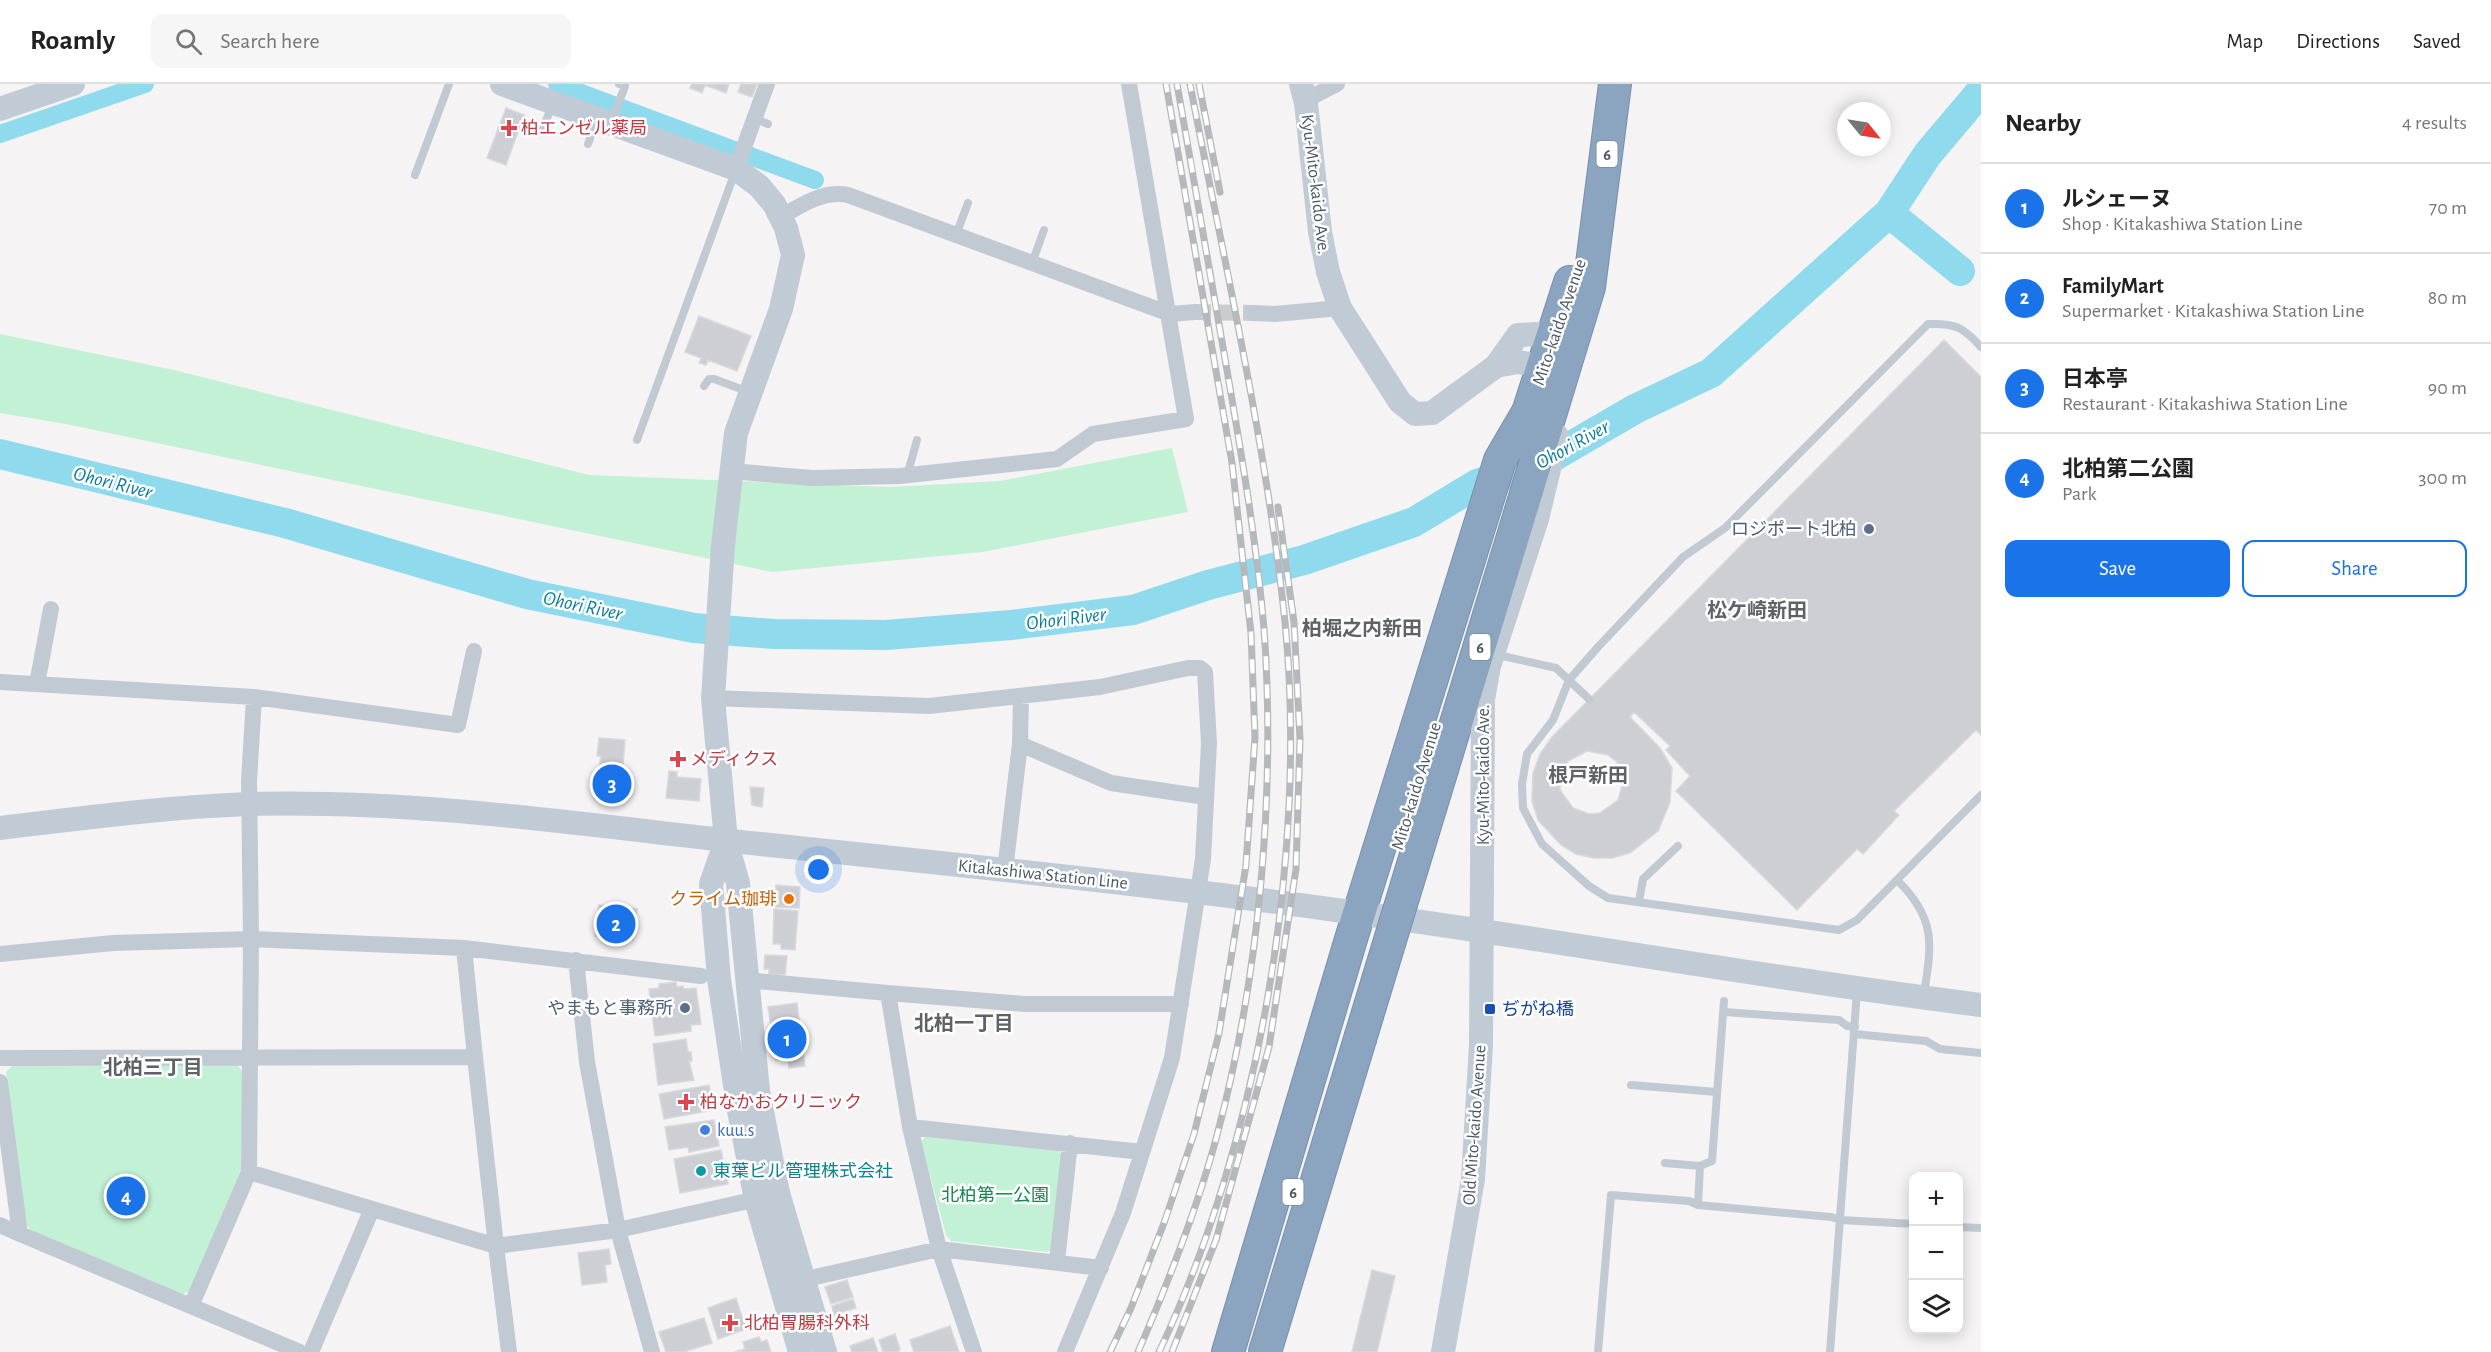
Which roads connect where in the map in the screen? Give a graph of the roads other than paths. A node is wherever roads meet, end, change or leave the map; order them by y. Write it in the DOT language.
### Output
graph roads {
  1 [pos="74,84"];
  2 [pos="449,84"];
  3 [pos="502,84"];
  4 [pos="620,84"];
  5 [pos="767,84"];
  6 [pos="1130,84"];
  7 [pos="1337,84"];
  8 [pos="1615,84"];
  9 [pos="1304,92"];
  10 [pos="548,98"];
  11 [pos="0,109"];
  12 [pos="604,121"];
  13 [pos="543,128"];
  14 [pos="588,144"];
  15 [pos="736,169"];
  16 [pos="415,175"];
  17 [pos="968,203"];
  18 [pos="781,217"];
  19 [pos="1044,230"];
  20 [pos="956,235"];
  21 [pos="1032,263"];
  22 [pos="1340,309"];
  23 [pos="1195,312"];
  24 [pos="1252,313"];
  25 [pos="1170,314"];
  26 [pos="1981,347"];
  27 [pos="1556,354"];
  28 [pos="1496,366"];
  29 [pos="704,386"];
  30 [pos="750,392"];
  31 [pos="1542,408"];
  32 [pos="638,440"];
  33 [pos="917,440"];
  34 [pos="731,471"];
  35 [pos="907,476"];
  36 [pos="1504,533"];
  37 [pos="51,609"];
  38 [pos="474,651"];
  39 [pos="1493,654"];
  40 [pos="1569,680"];
  41 [pos="0,682"];
  42 [pos="37,684"];
  43 [pos="713,689"];
  44 [pos="1021,696"];
  45 [pos="254,697"];
  46 [pos="1589,699"];
  47 [pos="1020,744"];
  48 [pos="1981,795"];
  49 [pos="1205,797"];
  50 [pos="249,804"];
  51 [pos="0,828"];
  52 [pos="726,841"];
  53 [pos="1678,846"];
  54 [pos="1005,870"];
  55 [pos="1897,880"];
  56 [pos="1197,892"];
  57 [pos="1639,901"];
  58 [pos="1359,913"];
  59 [pos="1482,933"];
  60 [pos="251,939"];
  61 [pos="464,948"];
  62 [pos="0,954"];
  63 [pos="576,960"];
  64 [pos="701,976"];
  65 [pos="756,981"];
  66 [pos="1857,988"];
  67 [pos="888,993"];
  68 [pos="1923,997"];
  69 [pos="1724,1001"];
  70 [pos="1181,1004"];
  71 [pos="1981,1005"];
  72 [pos="1724,1011"];
  73 [pos="1854,1030"];
  74 [pos="1351,1035"];
  75 [pos="1981,1053"];
  76 [pos="475,1057"];
  77 [pos="0,1058"];
  78 [pos="250,1058"];
  79 [pos="0,1082"];
  80 [pos="1631,1085"];
  81 [pos="1717,1092"];
  82 [pos="910,1127"];
  83 [pos="1070,1143"];
  84 [pos="1142,1152"];
  85 [pos="1665,1163"];
  86 [pos="1700,1166"];
  87 [pos="249,1172"];
  88 [pos="767,1197"];
  89 [pos="1698,1205"];
  90 [pos="372,1209"];
  91 [pos="1840,1220"];
  92 [pos="1909,1224"];
  93 [pos="0,1225"];
  94 [pos="1963,1227"];
  95 [pos="1981,1228"];
  96 [pos="618,1230"];
  97 [pos="20,1234"];
  98 [pos="496,1246"];
  99 [pos="939,1250"];
  100 [pos="1057,1261"];
  101 [pos="1101,1268"];
  102 [pos="802,1280"];
  103 [pos="191,1306"];
  104 [pos="300,1352"];
  105 [pos="311,1352"];
  106 [pos="509,1352"];
  107 [pos="652,1352"];
  108 [pos="800,1352"];
  109 [pos="825,1352"];
  110 [pos="974,1352"];
  111 [pos="1065,1352"];
  112 [pos="1228,1352"];
  113 [pos="1244,1352"];
  114 [pos="1265,1352"];
  115 [pos="1443,1352"];
  116 [pos="1598,1352"];
  117 [pos="1830,1352"];
  1 -- 11 [label="street"];
  2 -- 16 [label="lane"];
  3 -- 10 [label="street"];
  4 -- 12 [label="lane"];
  5 -- 15 [label="street"];
  6 -- 25 [label="street"];
  7 -- 9 [label="street"];
  8 -- 27 [label="highway, Mito-kaido Avenue / 6"];
  9 -- 22 [label="street, Kyu-Mito-kaido Ave."];
  10 -- 12 [label="street"];
  10 -- 13 [label="lane"];
  12 -- 14 [label="lane"];
  12 -- 15 [label="street"];
  15 -- 18 [label="street"];
  15 -- 32 [label="lane"];
  17 -- 20 [label="lane"];
  18 -- 20 [label="street"];
  18 -- 30 [label="street"];
  19 -- 21 [label="lane"];
  20 -- 21 [label="street"];
  21 -- 25 [label="street"];
  22 -- 24 [label="street"];
  22 -- 28 [label="street, Kyu-Mito-kaido Ave."];
  23 -- 25 [label="street"];
  25 -- 35 [label="street"];
  26 -- 40 [label="lane"];
  27 -- 28 [label="street"];
  27 -- 28 [label="street, Kyu-Mito-kaido Ave."];
  27 -- 31 [label="highway, Mito-kaido Avenue / 6"];
  29 -- 30 [label="lane"];
  30 -- 34 [label="street"];
  31 -- 36 [label="highway, Mito-kaido Avenue / 6"];
  31 -- 36 [label="street, Kyu-Mito-kaido Ave."];
  33 -- 35 [label="lane"];
  34 -- 35 [label="street"];
  34 -- 43 [label="street"];
  36 -- 39 [label="street, Kyu-Mito-kaido Ave."];
  36 -- 58 [label="highway"];
  36 -- 74 [label="highway, Mito-kaido Avenue / 6"];
  37 -- 42 [label="street"];
  38 -- 45 [label="street"];
  39 -- 40 [label="lane"];
  39 -- 59 [label="street, Kyu-Mito-kaido Ave."];
  40 -- 46 [label="lane"];
  40 -- 57 [label="lane"];
  41 -- 42 [label="street"];
  42 -- 45 [label="street"];
  43 -- 44 [label="street"];
  43 -- 52 [label="street"];
  44 -- 47 [label="street"];
  44 -- 49 [label="street"];
  45 -- 50 [label="street"];
  47 -- 49 [label="street"];
  47 -- 54 [label="street"];
  48 -- 55 [label="lane"];
  49 -- 56 [label="street"];
  50 -- 51 [label="street, Kitakashiwa Station Line"];
  50 -- 52 [label="street, Kitakashiwa Station Line"];
  50 -- 60 [label="street"];
  52 -- 54 [label="street, Kitakashiwa Station Line"];
  52 -- 88 [label="street"];
  53 -- 57 [label="lane"];
  54 -- 56 [label="street, Kitakashiwa Station Line"];
  55 -- 57 [label="lane"];
  55 -- 68 [label="lane"];
  56 -- 58 [label="street, Kitakashiwa Station Line"];
  56 -- 70 [label="street"];
  58 -- 59 [label="street, Kitakashiwa Station Line"];
  58 -- 112 [label="highway"];
  59 -- 66 [label="street, Kitakashiwa Station Line"];
  59 -- 115 [label="street, Old Mito-kaido Avenue"];
  60 -- 61 [label="street"];
  60 -- 62 [label="street"];
  60 -- 78 [label="street"];
  61 -- 63 [label="street"];
  61 -- 76 [label="street"];
  63 -- 64 [label="street"];
  63 -- 96 [label="street"];
  65 -- 67 [label="street"];
  66 -- 68 [label="street, Kitakashiwa Station Line"];
  66 -- 73 [label="lane"];
  67 -- 70 [label="street"];
  67 -- 82 [label="street"];
  68 -- 71 [label="street, Kitakashiwa Station Line"];
  69 -- 72 [label="lane"];
  70 -- 84 [label="street"];
  72 -- 73 [label="lane"];
  72 -- 81 [label="lane"];
  73 -- 75 [label="lane"];
  73 -- 91 [label="lane"];
  74 -- 113 [label="highway, Mito-kaido Avenue / 6"];
  74 -- 114 [label="highway, Mito-kaido Avenue / 6"];
  76 -- 78 [label="street"];
  76 -- 98 [label="street"];
  77 -- 78 [label="street"];
  78 -- 87 [label="street"];
  79 -- 97 [label="street"];
  80 -- 81 [label="lane"];
  81 -- 86 [label="lane"];
  82 -- 83 [label="street"];
  82 -- 99 [label="street"];
  83 -- 84 [label="street"];
  83 -- 100 [label="street"];
  84 -- 101 [label="street"];
  85 -- 86 [label="lane"];
  86 -- 89 [label="lane"];
  87 -- 90 [label="street"];
  87 -- 103 [label="street"];
  88 -- 96 [label="street"];
  88 -- 102 [label="street"];
  88 -- 108 [label="street"];
  89 -- 91 [label="lane"];
  89 -- 116 [label="lane"];
  90 -- 98 [label="street"];
  90 -- 105 [label="street"];
  91 -- 92 [label="lane"];
  91 -- 117 [label="lane"];
  93 -- 97 [label="street"];
  94 -- 95 [label="lane"];
  96 -- 98 [label="street"];
  96 -- 107 [label="street"];
  97 -- 103 [label="street"];
  98 -- 106 [label="street"];
  99 -- 100 [label="street"];
  99 -- 102 [label="street"];
  99 -- 110 [label="street"];
  100 -- 101 [label="street"];
  101 -- 111 [label="street"];
  102 -- 109 [label="street"];
  103 -- 104 [label="street"];
}
